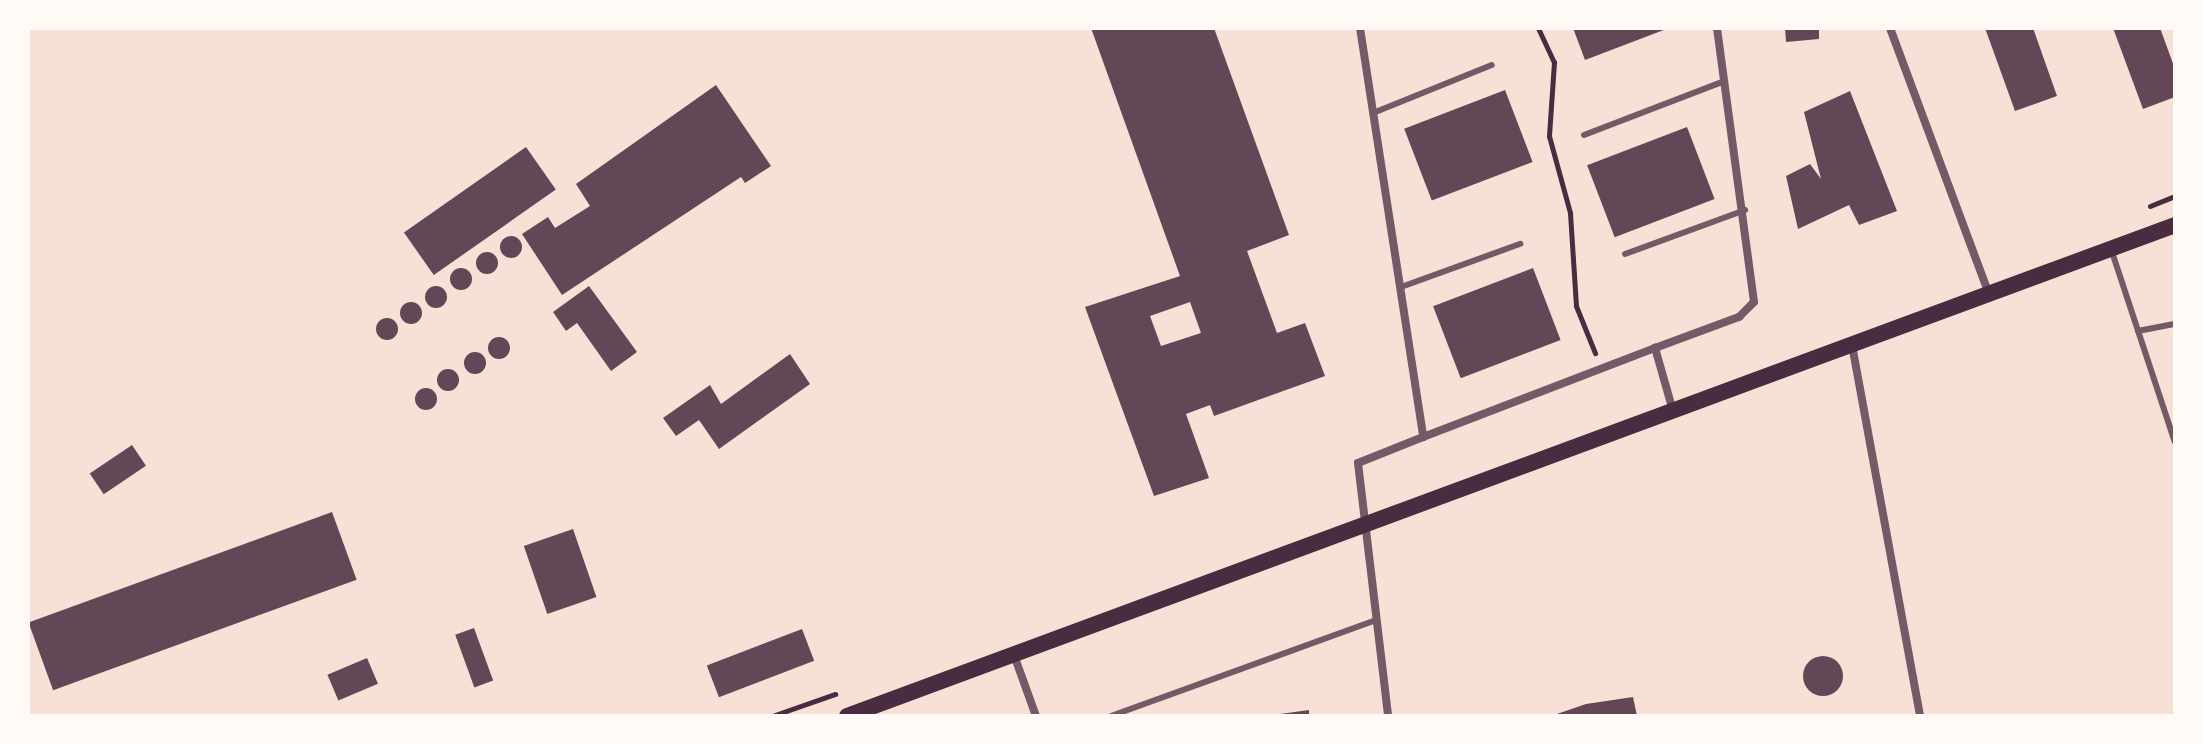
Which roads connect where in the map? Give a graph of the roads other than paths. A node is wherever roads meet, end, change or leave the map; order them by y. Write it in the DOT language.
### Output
graph roads {
  1 [pos="1360,28"];
  2 [pos="1717,28"];
  3 [pos="1890,28"];
  4 [pos="1492,65"];
  5 [pos="1725,81"];
  6 [pos="1373,113"];
  7 [pos="1584,135"];
  8 [pos="1745,210"];
  9 [pos="2175,225"];
  10 [pos="1520,244"];
  11 [pos="2111,249"];
  12 [pos="1625,254"];
  13 [pos="1401,287"];
  14 [pos="1989,294"];
  15 [pos="2175,324"];
  16 [pos="2138,331"];
  17 [pos="1852,344"];
  18 [pos="1655,348"];
  19 [pos="1673,411"];
  20 [pos="1423,437"];
  21 [pos="2175,442"];
  22 [pos="1364,525"];
  23 [pos="1376,620"];
  24 [pos="1014,655"];
  25 [pos="879,711"];
  26 [pos="847,716"];
  27 [pos="1036,716"];
  28 [pos="1111,716"];
  29 [pos="1388,716"];
  30 [pos="1920,716"];
  1 -- 6 [label="street"];
  2 -- 5 [label="street"];
  3 -- 14 [label="street"];
  4 -- 6 [label="lane"];
  5 -- 7 [label="lane"];
  5 -- 8 [label="street"];
  6 -- 13 [label="street"];
  8 -- 12 [label="lane"];
  8 -- 18 [label="street"];
  9 -- 11 [label="main road"];
  10 -- 13 [label="lane"];
  11 -- 14 [label="main road"];
  11 -- 16 [label="lane"];
  13 -- 20 [label="street"];
  14 -- 17 [label="main road"];
  15 -- 16 [label="lane"];
  16 -- 21 [label="lane"];
  17 -- 19 [label="main road"];
  17 -- 30 [label="street"];
  18 -- 19 [label="street"];
  18 -- 20 [label="street"];
  19 -- 22 [label="main road"];
  20 -- 22 [label="street"];
  22 -- 23 [label="street"];
  22 -- 24 [label="main road"];
  23 -- 28 [label="lane"];
  23 -- 29 [label="street"];
  24 -- 25 [label="main road"];
  24 -- 27 [label="street"];
  25 -- 26 [label="main road"];
}
